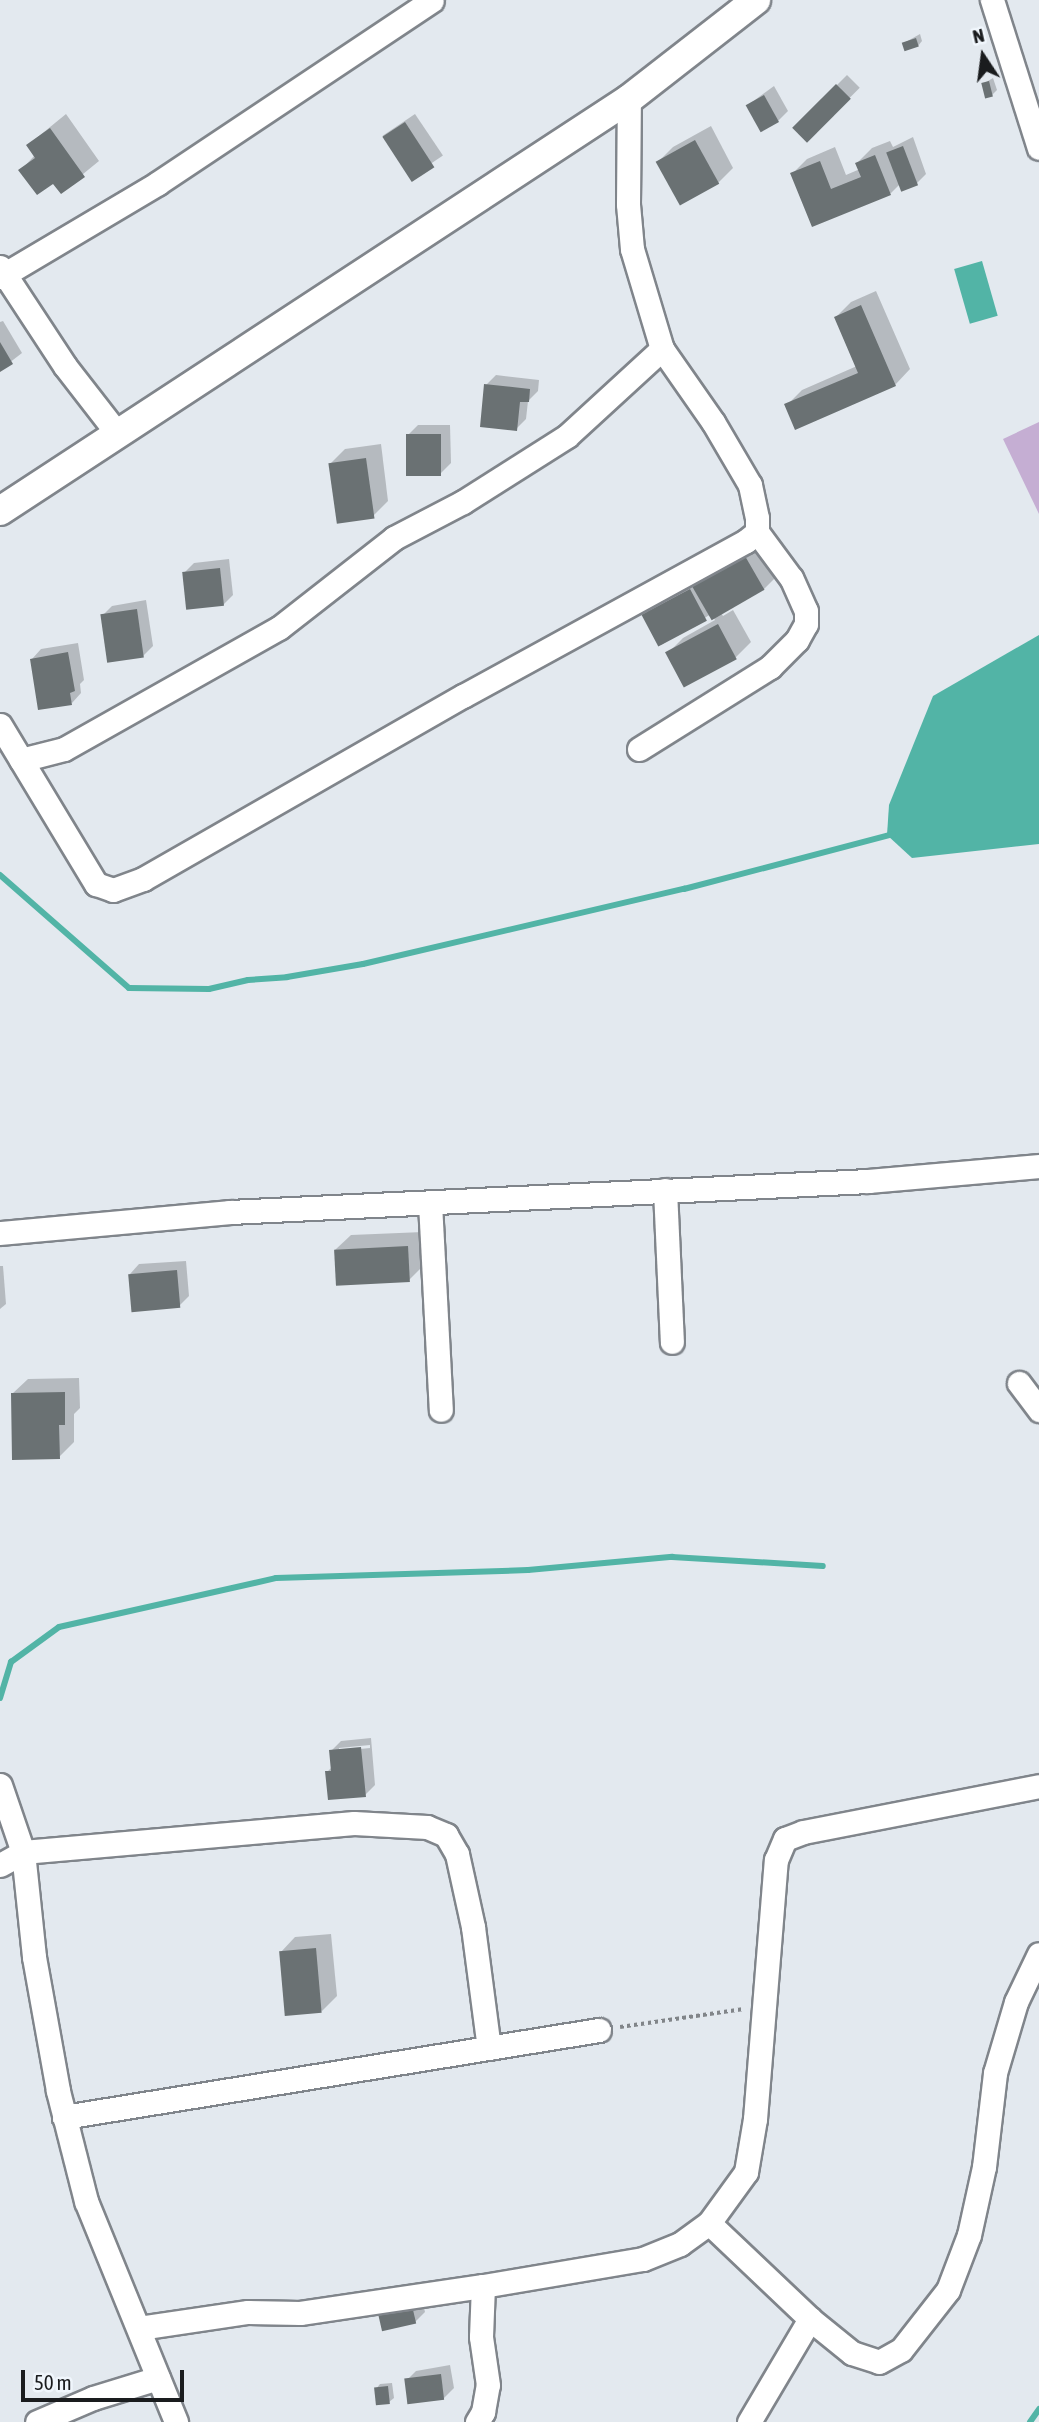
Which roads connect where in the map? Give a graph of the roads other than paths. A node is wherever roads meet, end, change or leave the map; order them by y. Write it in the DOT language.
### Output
graph roads {
  1 [pos="432,0"];
  2 [pos="756,0"];
  3 [pos="992,0"];
  4 [pos="629,99"];
  5 [pos="1038,144"];
  6 [pos="2,272"];
  7 [pos="662,349"];
  8 [pos="117,433"];
  9 [pos="0,511"];
  10 [pos="757,532"];
  11 [pos="0,724"];
  12 [pos="639,749"];
  13 [pos="22,760"];
  14 [pos="1039,1166"];
  15 [pos="664,1191"];
  16 [pos="430,1203"];
  17 [pos="0,1233"];
  18 [pos="671,1342"];
  19 [pos="1019,1383"];
  20 [pos="441,1410"];
  21 [pos="1039,1410"];
  22 [pos="0,1785"];
  23 [pos="1039,1786"];
  24 [pos="23,1852"];
  25 [pos="0,1865"];
  26 [pos="1039,1954"];
  27 [pos="599,2030"];
  28 [pos="489,2048"];
  29 [pos="64,2117"];
  30 [pos="709,2222"];
  31 [pos="483,2286"];
  32 [pos="810,2319"];
  33 [pos="139,2328"];
  34 [pos="158,2378"];
  35 [pos="37,2422"];
  36 [pos="176,2422"];
  37 [pos="477,2422"];
  38 [pos="749,2422"];
  1 -- 6 [label="street"];
  2 -- 4 [label="main road"];
  3 -- 5 [label="street"];
  4 -- 7 [label="street"];
  4 -- 8 [label="main road"];
  6 -- 8 [label="street"];
  7 -- 10 [label="street"];
  7 -- 13 [label="street"];
  8 -- 9 [label="main road"];
  10 -- 12 [label="street"];
  10 -- 13 [label="street"];
  11 -- 13 [label="street"];
  14 -- 15 [label="street"];
  15 -- 16 [label="street"];
  15 -- 18 [label="street"];
  16 -- 17 [label="street"];
  16 -- 20 [label="street"];
  19 -- 21 [label="street"];
  22 -- 24 [label="street"];
  23 -- 30 [label="street"];
  24 -- 25 [label="street"];
  24 -- 28 [label="street"];
  24 -- 29 [label="street"];
  26 -- 32 [label="street"];
  27 -- 28 [label="street"];
  28 -- 29 [label="street"];
  29 -- 33 [label="street"];
  30 -- 31 [label="street"];
  30 -- 32 [label="street"];
  31 -- 33 [label="street"];
  31 -- 37 [label="street"];
  32 -- 38 [label="street"];
  33 -- 34 [label="street"];
  34 -- 35 [label="street"];
  34 -- 36 [label="street"];
}
